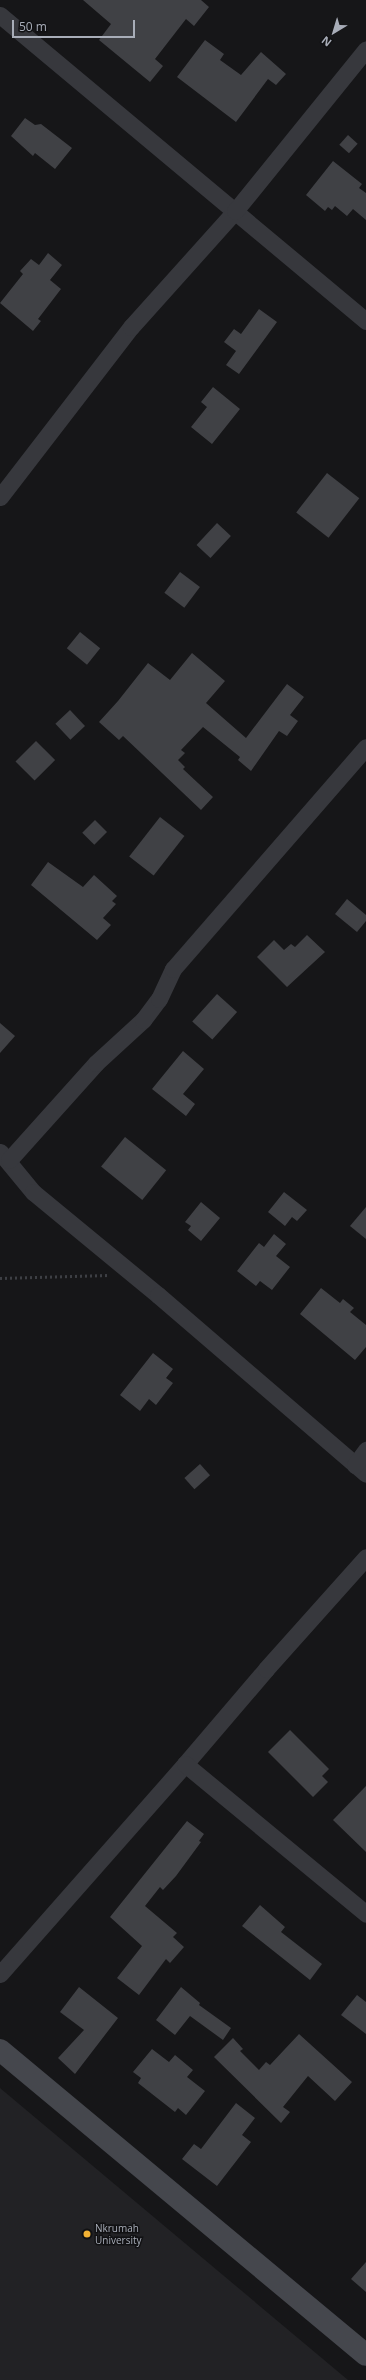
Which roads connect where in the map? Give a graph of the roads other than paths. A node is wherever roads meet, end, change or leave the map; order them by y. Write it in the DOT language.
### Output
graph roads {
  1 [pos="0,15"];
  2 [pos="366,49"];
  3 [pos="235,211"];
  4 [pos="366,321"];
  5 [pos="0,497"];
  6 [pos="366,747"];
  7 [pos="4,1156"];
  8 [pos="366,1450"];
  9 [pos="360,1470"];
  10 [pos="366,1557"];
  11 [pos="185,1764"];
  12 [pos="366,1914"];
  13 [pos="0,1974"];
  14 [pos="0,2050"];
  15 [pos="366,2355"];
  1 -- 3 [label="street"];
  2 -- 3 [label="street"];
  3 -- 4 [label="street"];
  3 -- 5 [label="street"];
  6 -- 7 [label="street"];
  7 -- 9 [label="street"];
  8 -- 9 [label="street"];
  10 -- 11 [label="street"];
  11 -- 12 [label="street"];
  11 -- 13 [label="street"];
  14 -- 15 [label="street"];
}
